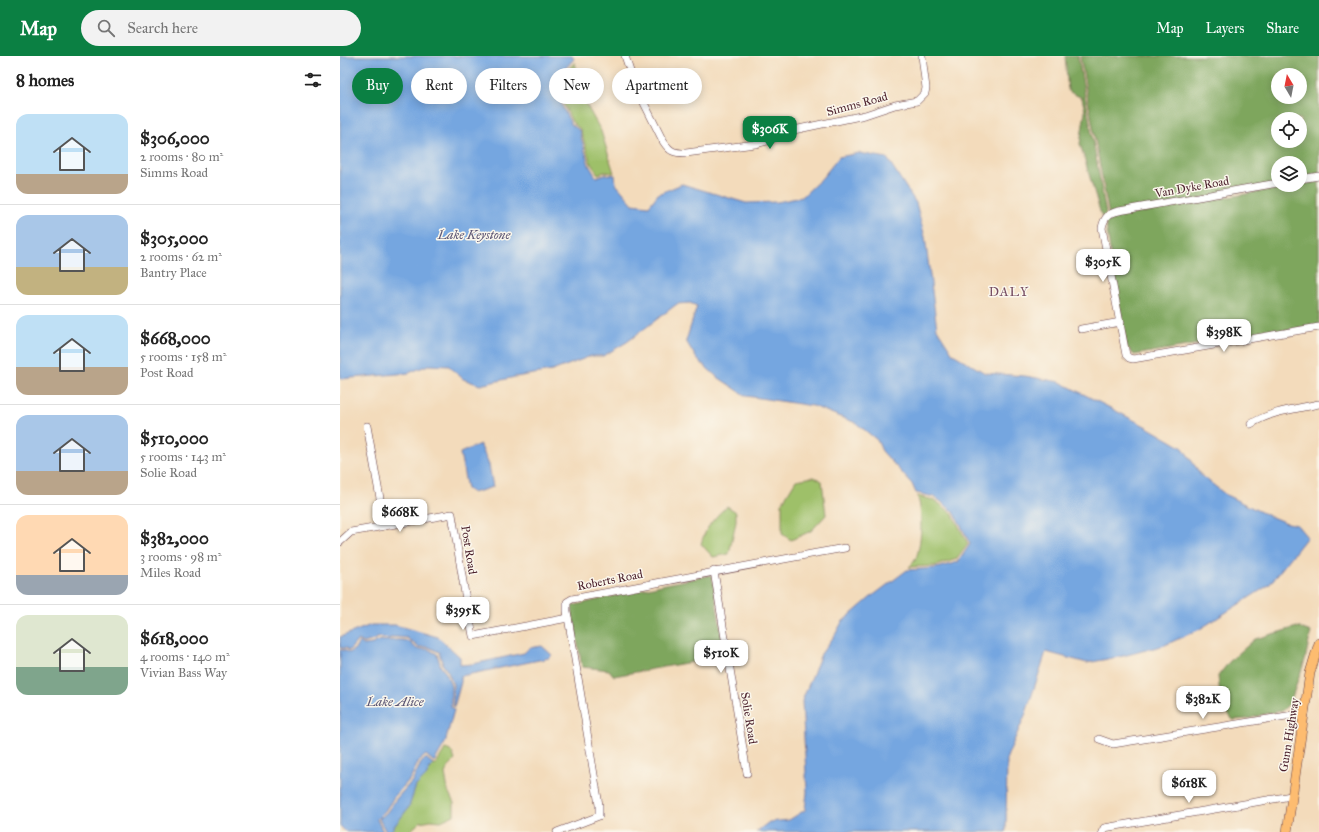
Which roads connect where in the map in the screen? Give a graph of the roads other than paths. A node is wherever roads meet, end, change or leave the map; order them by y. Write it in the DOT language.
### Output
graph roads {
  1 [pos="625,56"];
  2 [pos="922,56"];
  3 [pos="1319,176"];
  4 [pos="1307,178"];
  5 [pos="1271,184"];
  6 [pos="1121,322"];
  7 [pos="1319,327"];
  8 [pos="1081,329"];
  9 [pos="1319,404"];
  10 [pos="1251,424"];
  11 [pos="367,426"];
  12 [pos="385,526"];
  13 [pos="340,542"];
  14 [pos="845,548"];
  15 [pos="714,571"];
  16 [pos="568,618"];
  17 [pos="1319,643"];
  18 [pos="1305,712"];
  19 [pos="1099,738"];
  20 [pos="747,773"];
  21 [pos="1291,796"];
  22 [pos="557,832"];
  23 [pos="1102,832"];
  24 [pos="1287,832"];
  1 -- 2 [label="street, Simms Road"];
  3 -- 4 [label="street"];
  5 -- 6 [label="street, Van Dyke Road"];
  6 -- 7 [label="street"];
  6 -- 8 [label="street"];
  9 -- 10 [label="street"];
  11 -- 12 [label="street"];
  12 -- 13 [label="street, Post Road"];
  12 -- 16 [label="street, Post Road"];
  14 -- 15 [label="street, Roberts Road"];
  15 -- 16 [label="street, Roberts Road"];
  15 -- 20 [label="street, Solie Road"];
  16 -- 22 [label="street, Roberts Road"];
  17 -- 18 [label="main road, Gunn Highway"];
  18 -- 19 [label="street"];
  18 -- 21 [label="main road, Gunn Highway"];
  21 -- 23 [label="street"];
  21 -- 24 [label="main road, Gunn Highway"];
}
